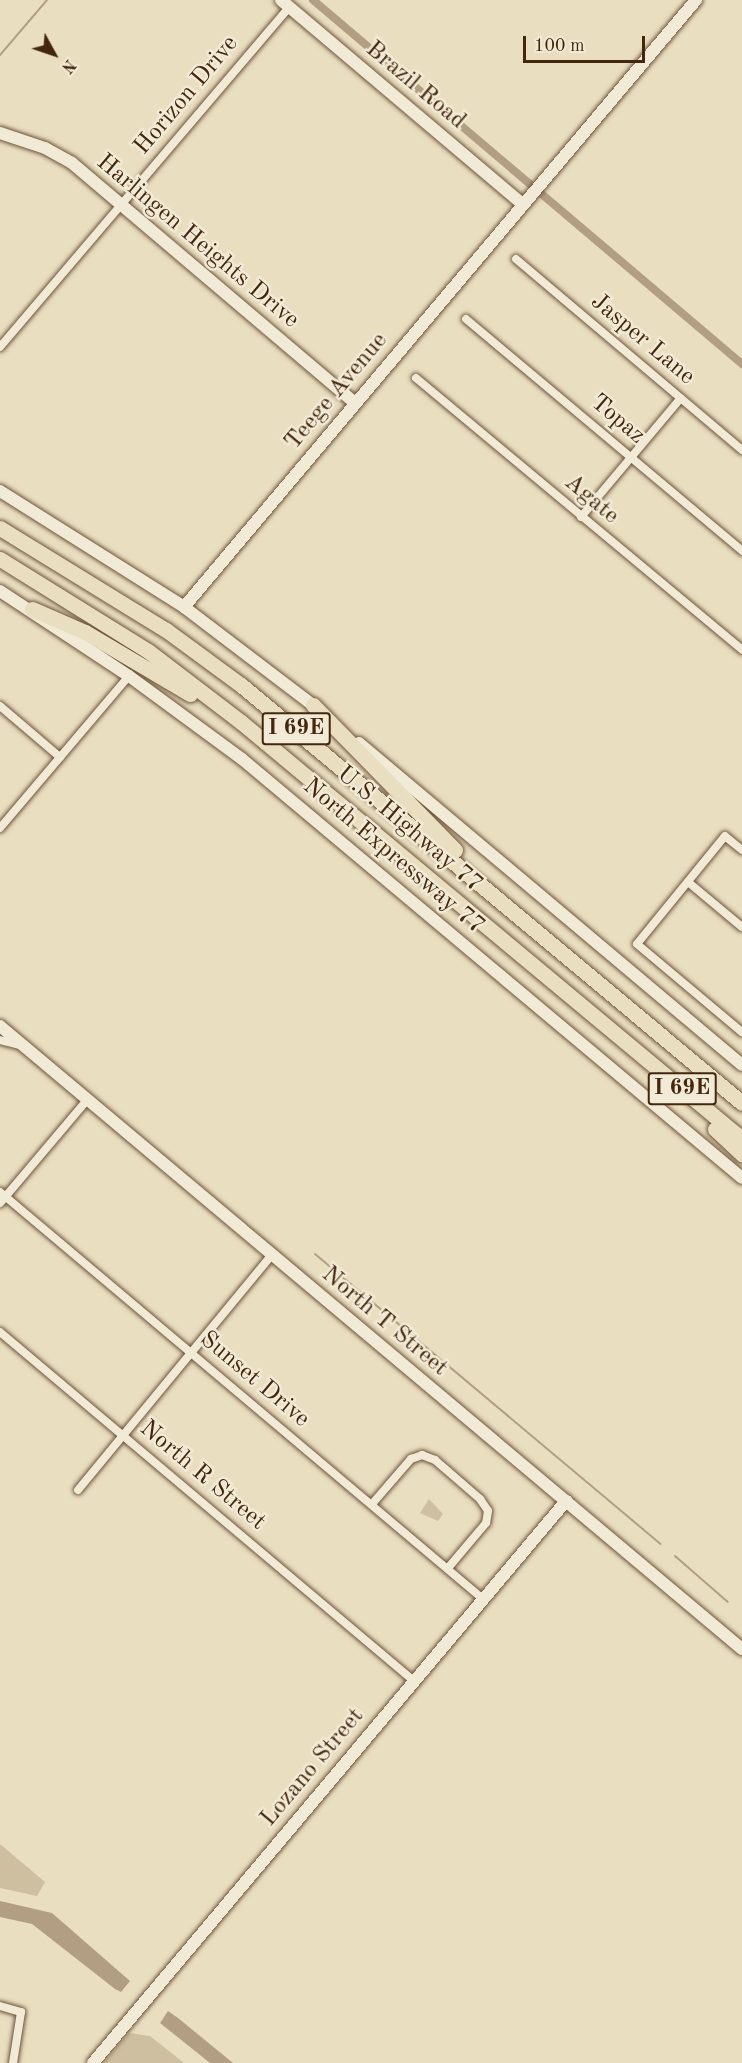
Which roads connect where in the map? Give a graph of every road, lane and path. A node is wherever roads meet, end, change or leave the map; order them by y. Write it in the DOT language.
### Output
graph roads {
  1 [pos="696,0"];
  2 [pos="285,3"];
  3 [pos="0,134"];
  4 [pos="524,201"];
  5 [pos="121,205"];
  6 [pos="516,259"];
  7 [pos="466,319"];
  8 [pos="0,347"];
  9 [pos="416,378"];
  10 [pos="681,398"];
  11 [pos="355,403"];
  12 [pos="742,450"];
  13 [pos="631,458"];
  14 [pos="0,491"];
  15 [pos="581,517"];
  16 [pos="0,528"];
  17 [pos="742,551"];
  18 [pos="0,559"];
  19 [pos="0,591"];
  20 [pos="184,607"];
  21 [pos="32,609"];
  22 [pos="742,650"];
  23 [pos="129,676"];
  24 [pos="313,705"];
  25 [pos="0,706"];
  26 [pos="241,722"];
  27 [pos="60,757"];
  28 [pos="0,828"];
  29 [pos="742,850"];
  30 [pos="688,882"];
  31 [pos="742,927"];
  32 [pos="571,959"];
  33 [pos="0,1026"];
  34 [pos="742,1032"];
  35 [pos="623,1039"];
  36 [pos="0,1040"];
  37 [pos="24,1046"];
  38 [pos="742,1065"];
  39 [pos="87,1099"];
  40 [pos="742,1103"];
  41 [pos="742,1139"];
  42 [pos="742,1154"];
  43 [pos="742,1178"];
  44 [pos="2,1197"];
  45 [pos="272,1255"];
  46 [pos="0,1332"];
  47 [pos="191,1353"];
  48 [pos="122,1435"];
  49 [pos="78,1490"];
  50 [pos="566,1501"];
  51 [pos="372,1504"];
  52 [pos="448,1568"];
  53 [pos="483,1599"];
  54 [pos="742,1649"];
  55 [pos="414,1681"];
  56 [pos="0,2006"];
  57 [pos="13,2063"];
  58 [pos="93,2063"];
  1 -- 4 [label="street, Teege Avenue"];
  2 -- 4 [label="street, Brazil Road"];
  2 -- 5 [label="street, Horizon Drive"];
  3 -- 5 [label="street, Harlingen Heights Drive"];
  4 -- 11 [label="street, Teege Avenue"];
  5 -- 8 [label="street, Horizon Drive"];
  5 -- 11 [label="street, Harlingen Heights Drive"];
  6 -- 10 [label="street, Jasper Lane"];
  7 -- 13 [label="street, Topaz"];
  9 -- 15 [label="street, Agate"];
  10 -- 12 [label="street, Jasper Lane"];
  10 -- 13 [label="street"];
  11 -- 20 [label="street, Teege Avenue"];
  13 -- 15 [label="street"];
  13 -- 17 [label="street, Topaz"];
  14 -- 20 [label="street"];
  15 -- 22 [label="street, Agate"];
  16 -- 32 [label="highway, U.S. Highway 77 / I 69E"];
  18 -- 26 [label="highway, U.S. Highway 77 / I 69E"];
  19 -- 21 [label="street, North Expressway 77"];
  20 -- 24 [label="street"];
  21 -- 23 [label="street, North Expressway 77"];
  21 -- 26 [label="highway"];
  23 -- 27 [label="street"];
  23 -- 43 [label="street, North Expressway 77"];
  24 -- 32 [label="highway"];
  24 -- 38 [label="street"];
  25 -- 27 [label="street"];
  26 -- 35 [label="highway, U.S. Highway 77 / I 69E"];
  27 -- 28 [label="street"];
  29 -- 30 [label="street"];
  30 -- 31 [label="street"];
  30 -- 34 [label="street"];
  32 -- 40 [label="highway, U.S. Highway 77 / I 69E"];
  33 -- 37 [label="street, North T Street"];
  35 -- 41 [label="highway, U.S. Highway 77 / I 69E"];
  35 -- 42 [label="highway"];
  36 -- 37 [label="street"];
  37 -- 39 [label="street, North T Street"];
  39 -- 44 [label="street"];
  39 -- 45 [label="street, North T Street"];
  44 -- 47 [label="street, Sunset Drive"];
  45 -- 47 [label="street"];
  45 -- 50 [label="street, North T Street"];
  46 -- 48 [label="street, North R Street"];
  47 -- 48 [label="street"];
  47 -- 51 [label="street, Sunset Drive"];
  48 -- 49 [label="street"];
  48 -- 55 [label="street, North R Street"];
  50 -- 53 [label="street, Lozano Street"];
  50 -- 54 [label="street, North T Street"];
  51 -- 52 [label="street, Sunset Drive"];
  51 -- 52 [label="street"];
  52 -- 53 [label="street, Sunset Drive"];
  53 -- 55 [label="street, Lozano Street"];
  55 -- 58 [label="street, Lozano Street"];
  56 -- 57 [label="street"];
}
